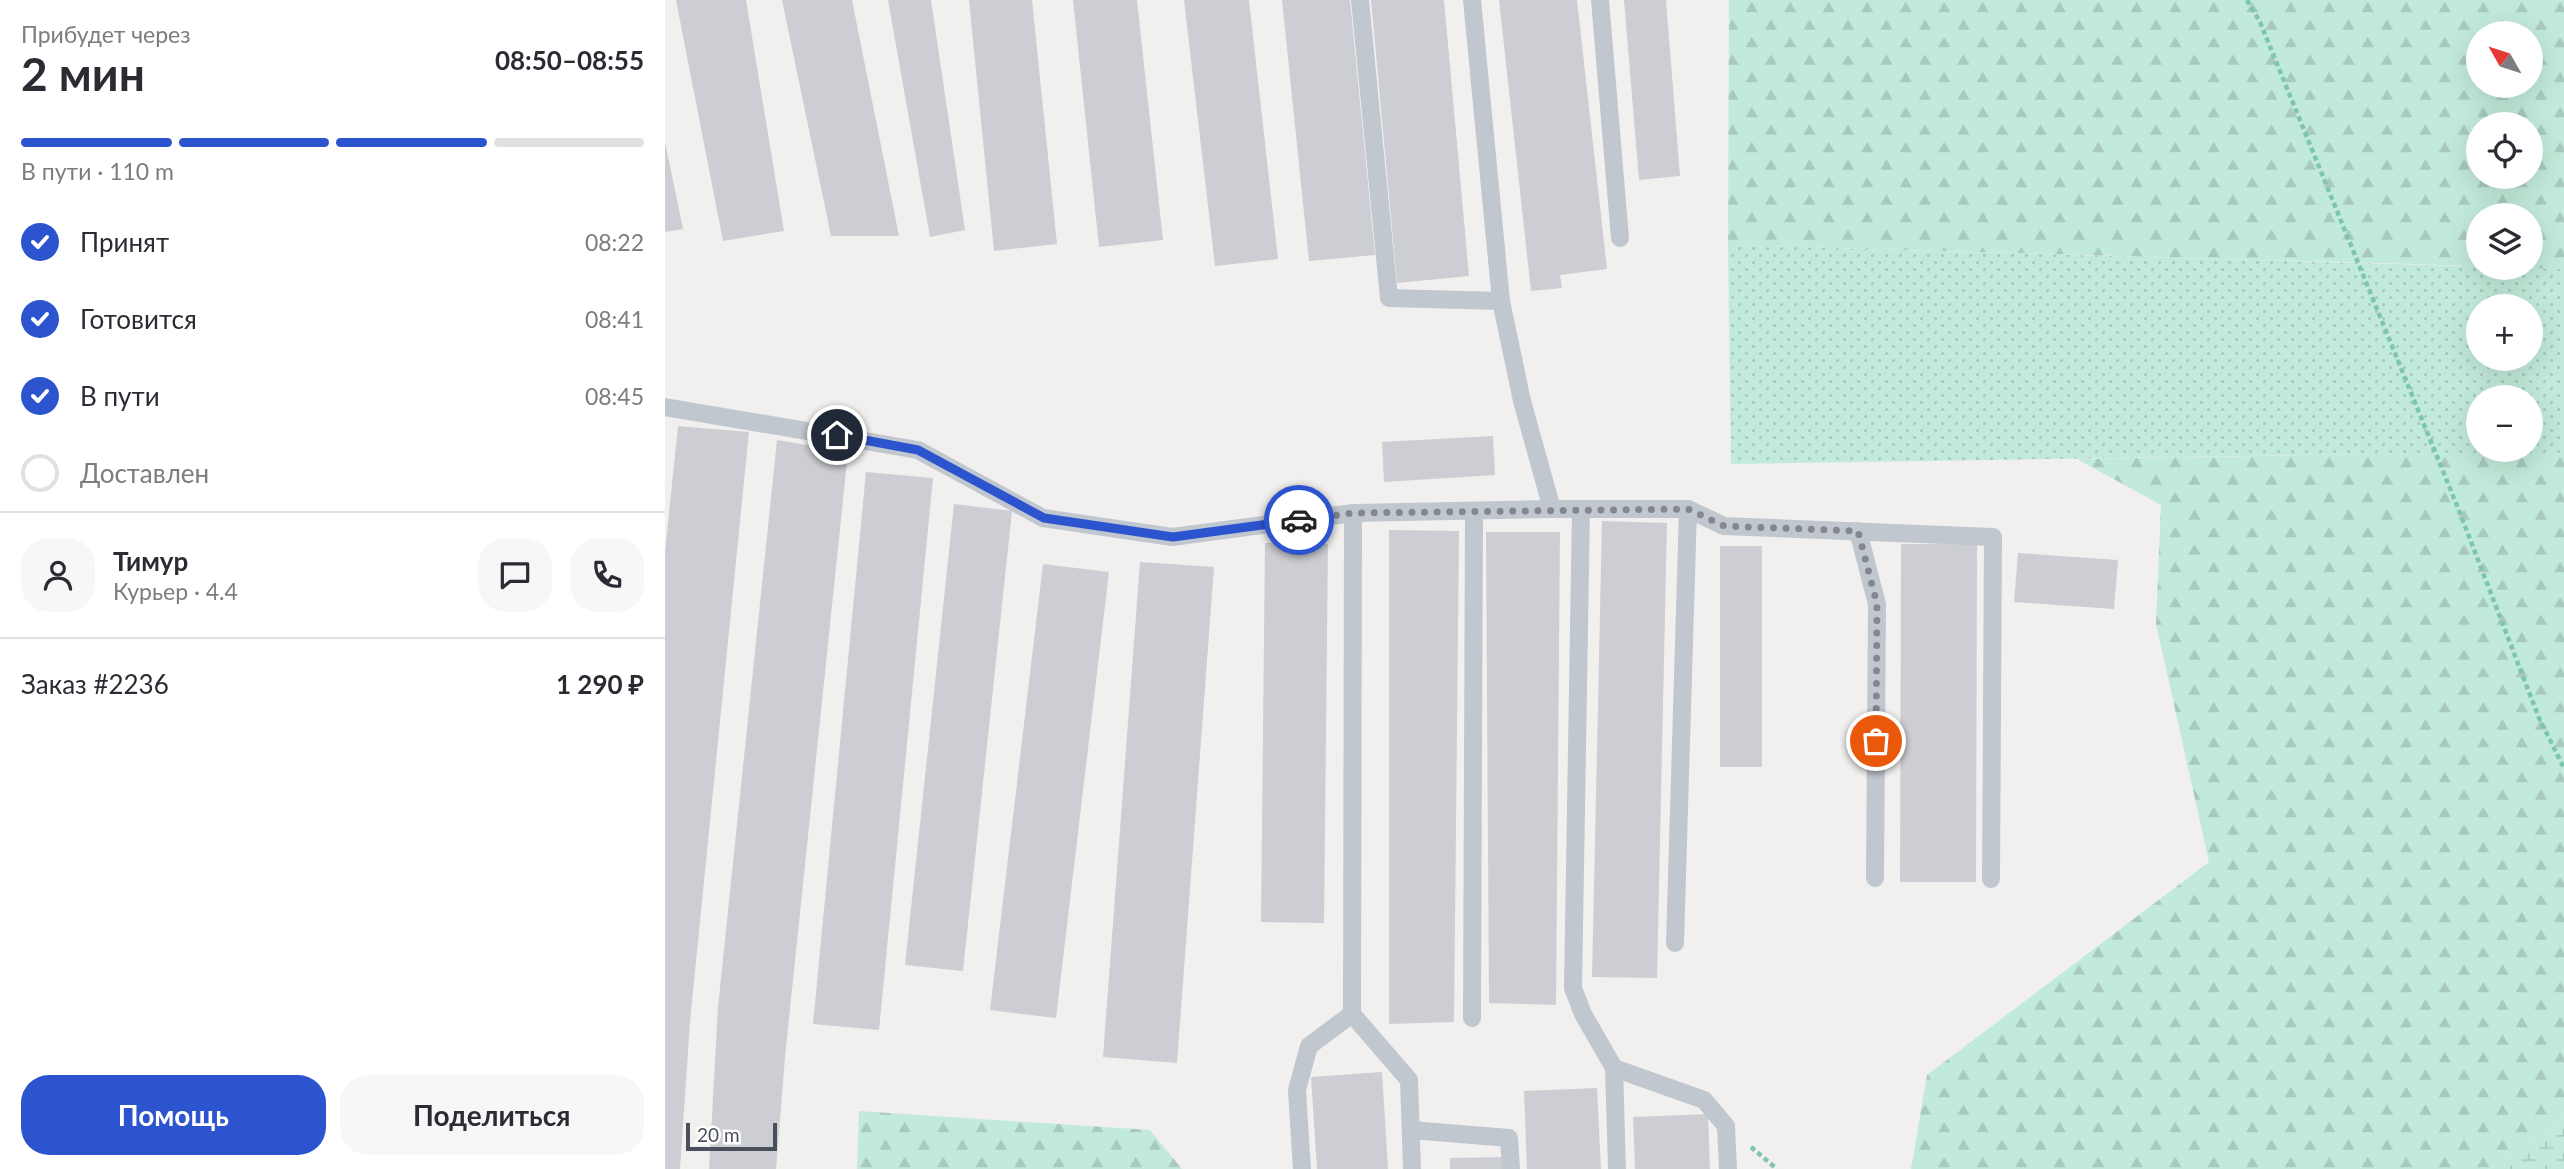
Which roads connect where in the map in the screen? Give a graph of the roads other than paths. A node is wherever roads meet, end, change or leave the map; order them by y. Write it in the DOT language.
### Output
graph roads {
  1 [pos="1360,0"];
  2 [pos="1472,0"];
  3 [pos="1599,0"];
  4 [pos="1620,238"];
  5 [pos="1501,301"];
  6 [pos="665,407"];
  7 [pos="1552,509"];
  8 [pos="1581,509"];
  9 [pos="1688,509"];
  10 [pos="1474,512"];
  11 [pos="1353,513"];
  12 [pos="1858,531"];
  13 [pos="1875,878"];
  14 [pos="1991,878"];
  15 [pos="1675,943"];
  16 [pos="1352,1014"];
  17 [pos="1472,1018"];
  18 [pos="1614,1068"];
  19 [pos="1411,1130"];
  20 [pos="1301,1169"];
  21 [pos="1412,1169"];
  22 [pos="1511,1169"];
  23 [pos="1617,1169"];
  24 [pos="1728,1169"];
  1 -- 5 [label="lane"];
  2 -- 5 [label="lane"];
  3 -- 4 [label="lane"];
  5 -- 7 [label="lane"];
  6 -- 11 [label="lane"];
  7 -- 8 [label="lane"];
  7 -- 10 [label="lane"];
  8 -- 9 [label="lane"];
  8 -- 18 [label="lane"];
  9 -- 12 [label="lane"];
  9 -- 15 [label="lane"];
  10 -- 11 [label="lane"];
  10 -- 17 [label="lane"];
  11 -- 16 [label="lane"];
  12 -- 13 [label="lane"];
  12 -- 14 [label="lane"];
  16 -- 19 [label="lane"];
  16 -- 20 [label="lane"];
  18 -- 23 [label="lane"];
  18 -- 24 [label="lane"];
  19 -- 21 [label="lane"];
  19 -- 22 [label="lane"];
}
